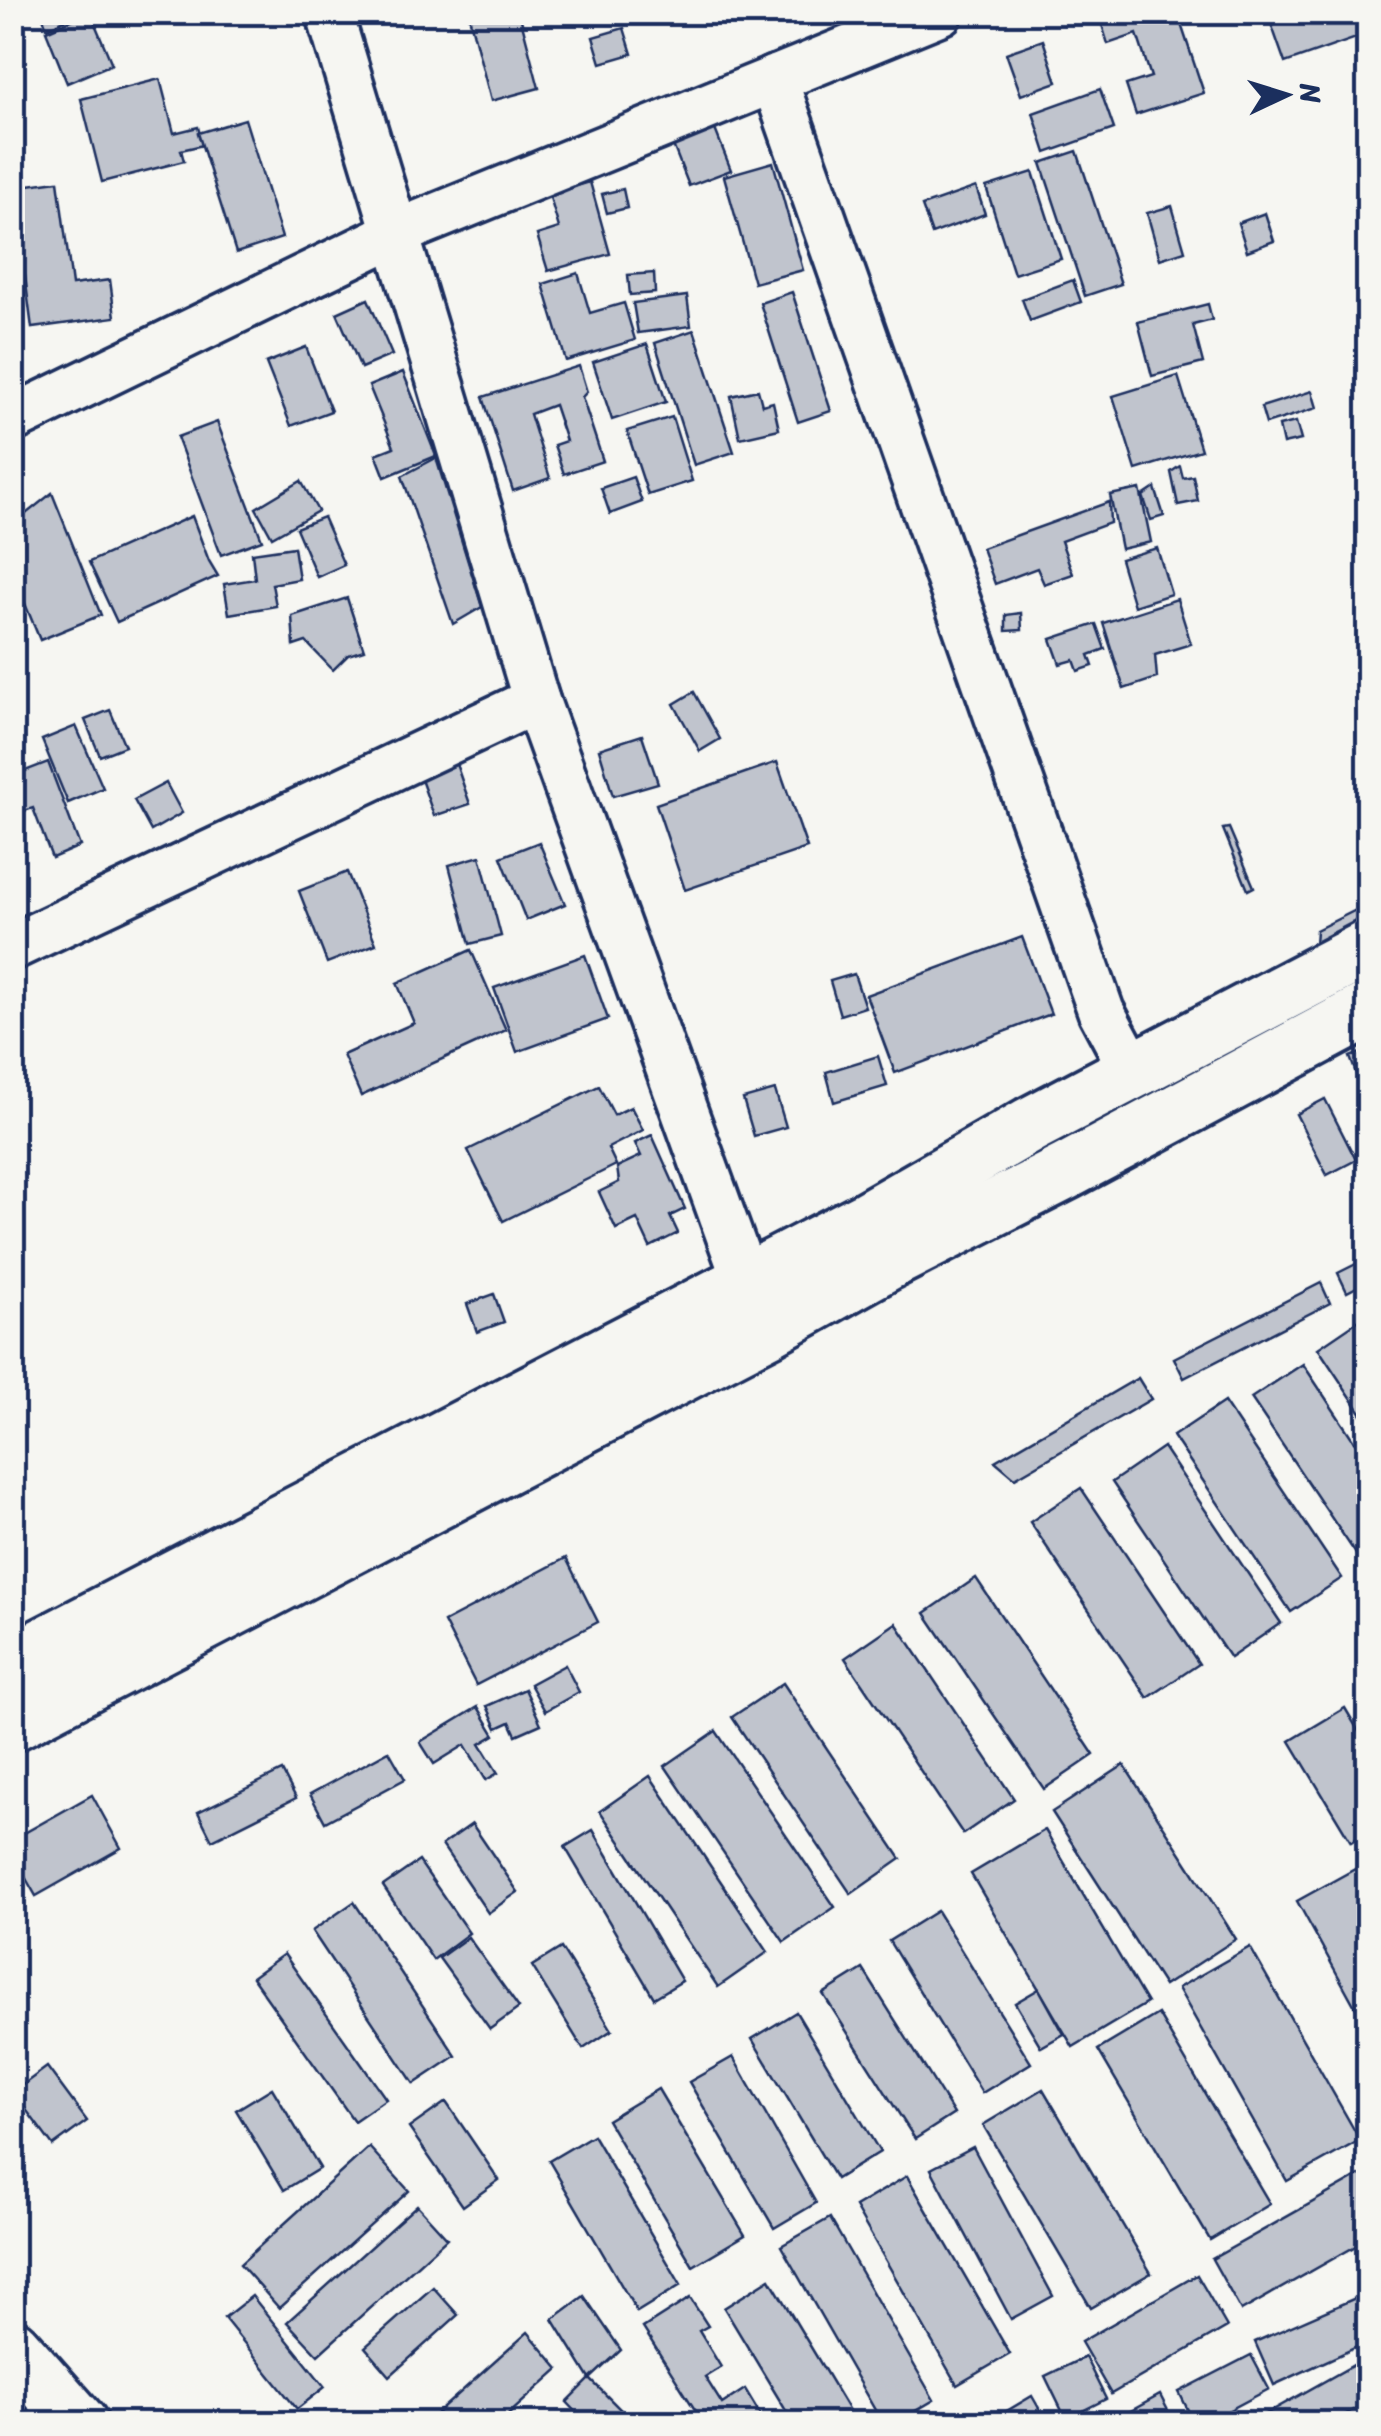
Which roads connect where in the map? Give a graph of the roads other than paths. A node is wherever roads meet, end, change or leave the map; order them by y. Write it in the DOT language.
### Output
graph roads {
  1 [pos="330,12"];
  2 [pos="940,12"];
  3 [pos="774,80"];
  4 [pos="396,233"];
  5 [pos="12,419"];
  6 [pos="536,700"];
  7 [pos="12,947"];
  8 [pos="1368,948"];
  9 [pos="1368,1010"];
  10 [pos="1133,1071"];
  11 [pos="877,1241"];
  12 [pos="746,1282"];
  13 [pos="12,1662"];
  14 [pos="12,1722"];
  15 [pos="12,2347"];
  16 [pos="80,2424"];
  1 -- 4 [label="street"];
  2 -- 3 [label="street"];
  3 -- 4 [label="street"];
  3 -- 10 [label="street"];
  4 -- 5 [label="street"];
  4 -- 6 [label="street"];
  6 -- 7 [label="street"];
  6 -- 12 [label="street"];
  8 -- 10 [label="street"];
  9 -- 11 [label="street"];
  10 -- 11 [label="street"];
  11 -- 12 [label="street"];
  11 -- 14 [label="street"];
  12 -- 13 [label="street"];
  15 -- 16 [label="street"];
}
